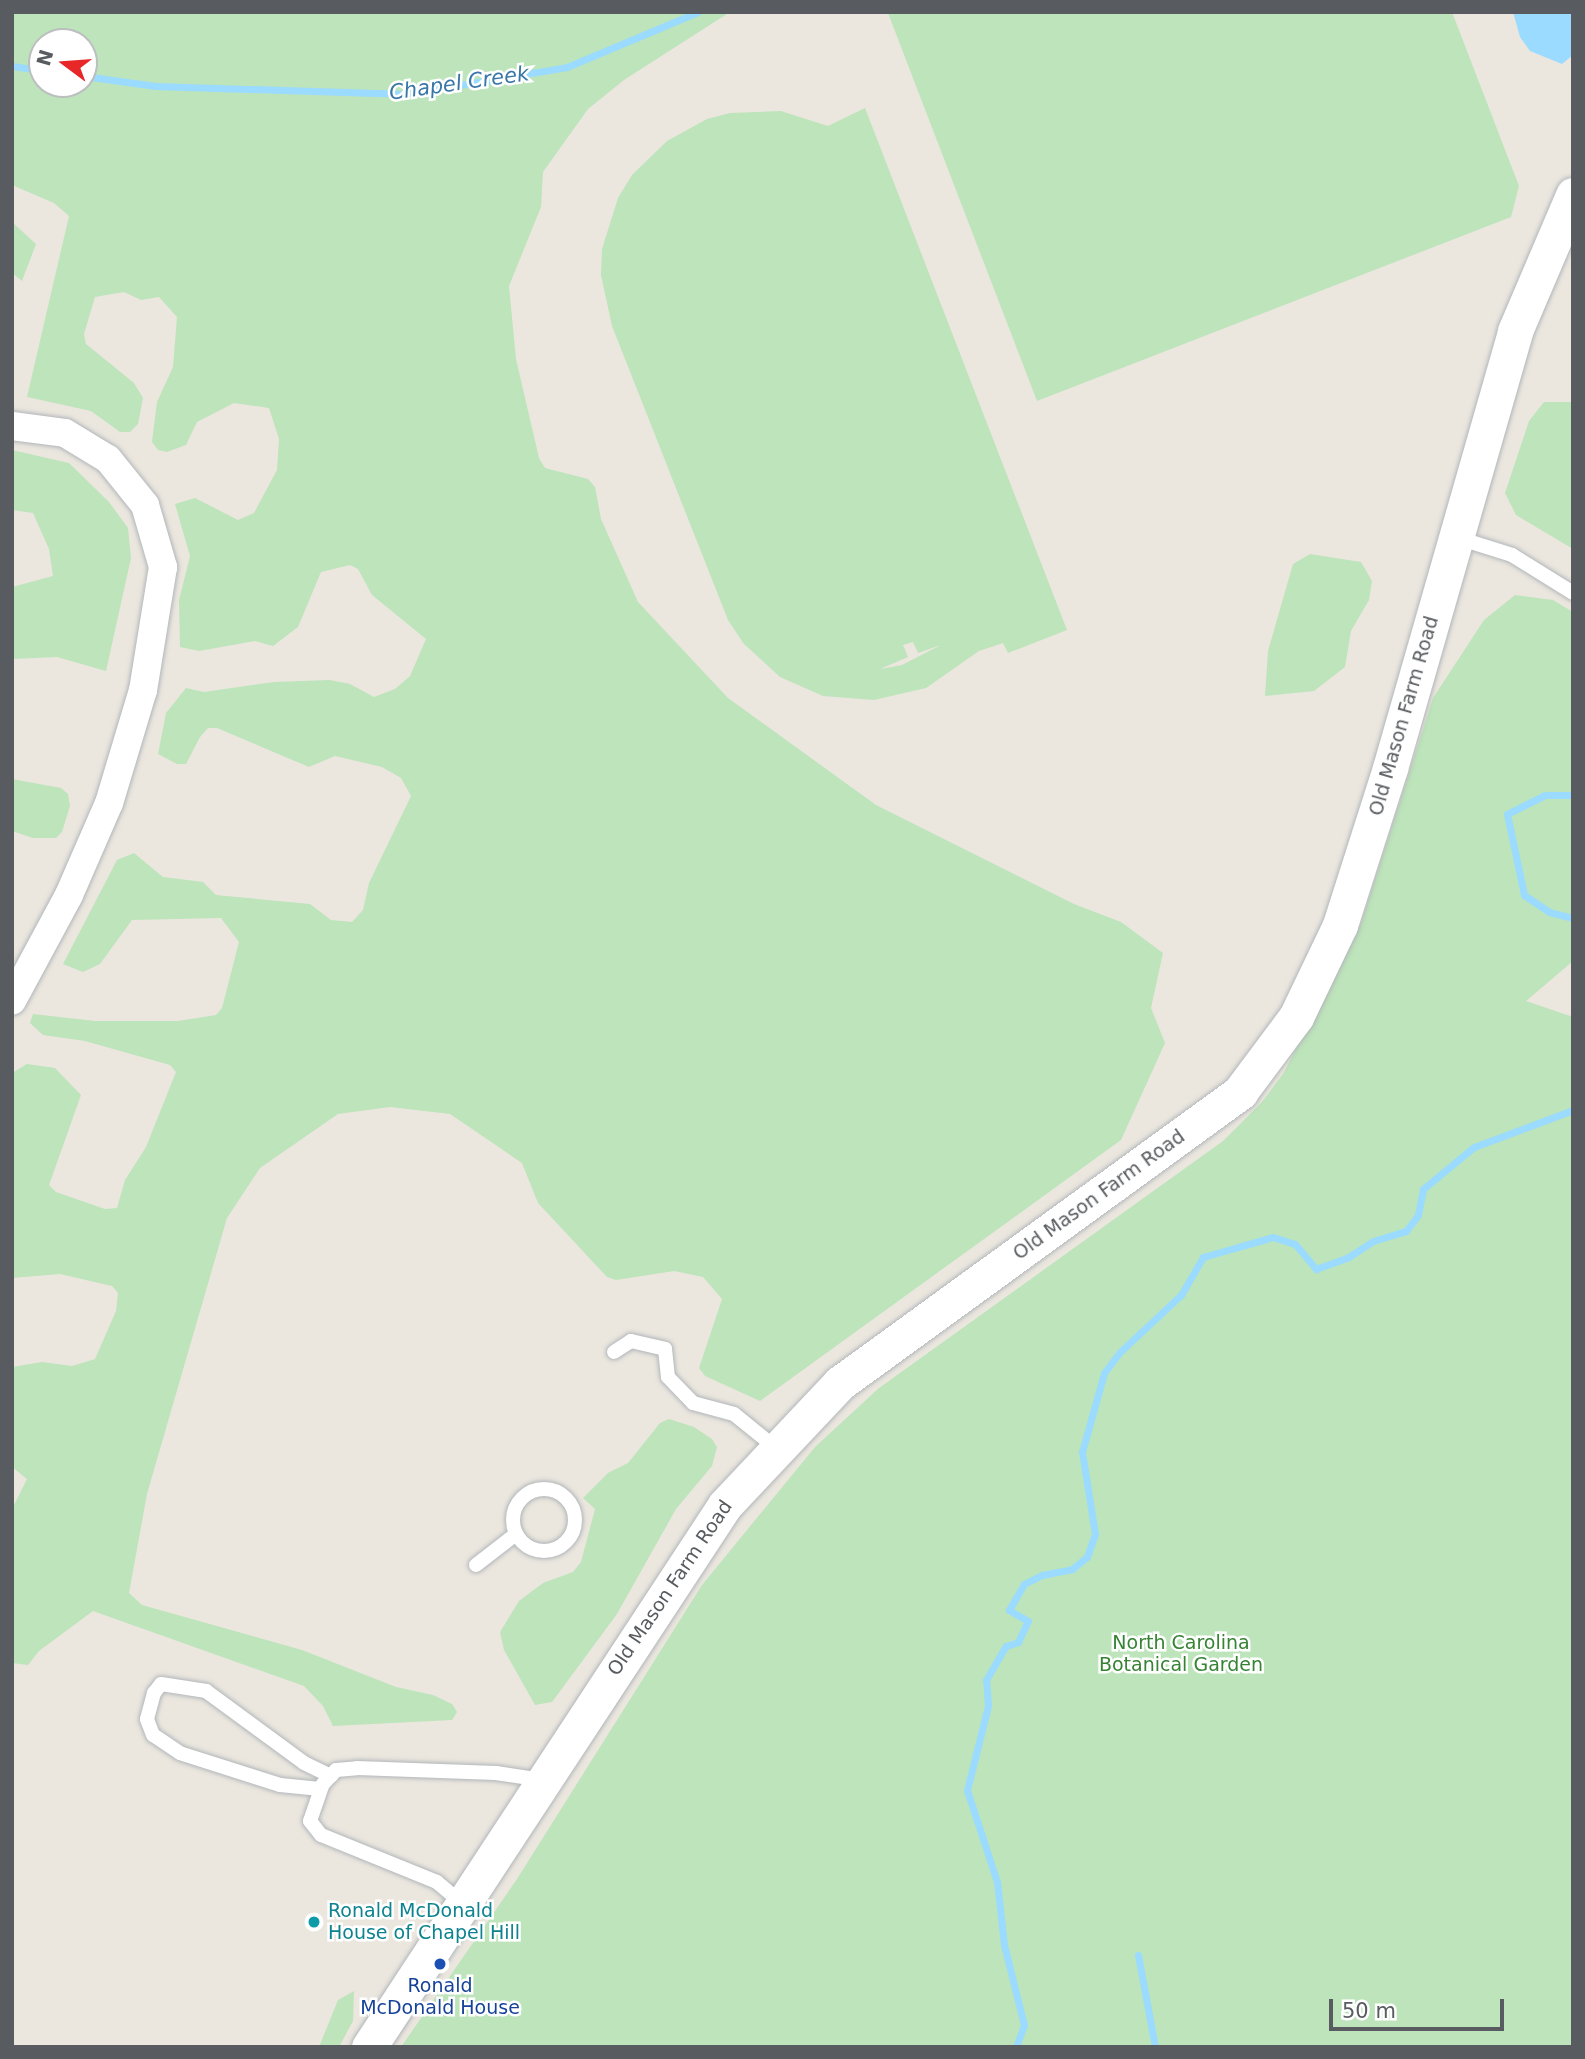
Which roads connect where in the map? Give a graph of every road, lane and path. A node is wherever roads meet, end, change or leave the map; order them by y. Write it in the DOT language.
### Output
graph roads {
  1 [pos="1573,195"];
  2 [pos="12,426"];
  3 [pos="1454,537"];
  4 [pos="1573,593"];
  5 [pos="12,1001"];
  6 [pos="614,1352"];
  7 [pos="777,1449"];
  8 [pos="516,1534"];
  9 [pos="475,1564"];
  10 [pos="331,1776"];
  11 [pos="543,1780"];
  12 [pos="320,1789"];
  13 [pos="463,1904"];
  14 [pos="369,2047"];
  1 -- 3 [label="street, Old Mason Farm Road"];
  2 -- 5 [label="street"];
  3 -- 4 [label="lane"];
  3 -- 7 [label="street, Old Mason Farm Road"];
  6 -- 7 [label="lane"];
  7 -- 11 [label="street, Old Mason Farm Road"];
  8 -- 8 [label="lane"];
  8 -- 9 [label="lane"];
  10 -- 11 [label="lane"];
  10 -- 12 [label="lane"];
  10 -- 12 [label="lane"];
  11 -- 13 [label="street, Old Mason Farm Road"];
  12 -- 13 [label="lane"];
  13 -- 14 [label="street, Old Mason Farm Road"];
}
